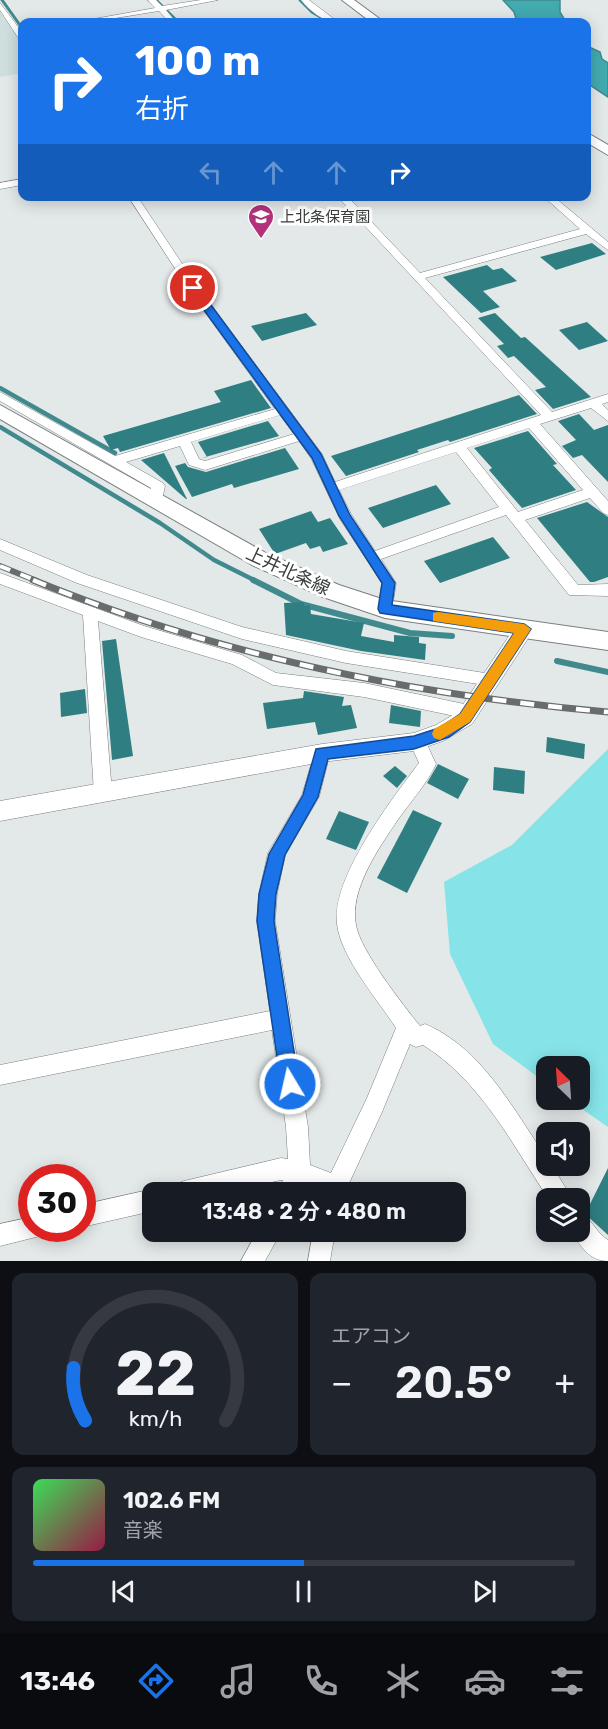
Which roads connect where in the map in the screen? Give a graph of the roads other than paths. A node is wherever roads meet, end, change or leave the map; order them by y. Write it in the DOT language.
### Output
graph roads {
  1 [pos="152,0"];
  2 [pos="214,0"];
  3 [pos="305,0"];
  4 [pos="347,0"];
  5 [pos="0,5"];
  6 [pos="161,9"];
  7 [pos="106,18"];
  8 [pos="169,18"];
  9 [pos="328,18"];
  10 [pos="372,18"];
  11 [pos="18,30"];
  12 [pos="591,139"];
  13 [pos="608,151"];
  14 [pos="18,183"];
  15 [pos="0,186"];
  16 [pos="135,201"];
  17 [pos="346,201"];
  18 [pos="553,201"];
  19 [pos="588,230"];
  20 [pos="608,247"];
  21 [pos="418,277"];
  22 [pos="0,396"];
  23 [pos="608,398"];
  24 [pos="594,403"];
  25 [pos="284,410"];
  26 [pos="0,411"];
  27 [pos="549,416"];
  28 [pos="608,417"];
  29 [pos="532,423"];
  30 [pos="302,436"];
  31 [pos="183,439"];
  32 [pos="459,447"];
  33 [pos="114,461"];
  34 [pos="332,488"];
  35 [pos="592,492"];
  36 [pos="155,500"];
  37 [pos="608,510"];
  38 [pos="511,514"];
  39 [pos="0,544"];
  40 [pos="372,557"];
  41 [pos="0,578"];
  42 [pos="608,590"];
  43 [pos="385,609"];
  44 [pos="90,613"];
  45 [pos="524,629"];
  46 [pos="608,641"];
  47 [pos="491,680"];
  48 [pos="469,712"];
  49 [pos="417,741"];
  50 [pos="322,753"];
  51 [pos="103,793"];
  52 [pos="0,811"];
  53 [pos="280,1019"];
  54 [pos="407,1026"];
  55 [pos="0,1075"];
  56 [pos="300,1171"];
  57 [pos="226,1182"];
  58 [pos="295,1182"];
  59 [pos="320,1182"];
  60 [pos="339,1182"];
  61 [pos="554,1188"];
  62 [pos="142,1202"];
  63 [pos="96,1213"];
  64 [pos="18,1230"];
  65 [pos="0,1235"];
  66 [pos="590,1241"];
  67 [pos="264,1242"];
  68 [pos="322,1242"];
  69 [pos="608,1253"];
  70 [pos="252,1261"];
  71 [pos="319,1261"];
  1 -- 6 [label="street"];
  2 -- 6 [label="street"];
  3 -- 9 [label="street"];
  4 -- 10 [label="main road"];
  5 -- 11 [label="street"];
  6 -- 7 [label="street"];
  6 -- 8 [label="street"];
  12 -- 13 [label="main road"];
  14 -- 15 [label="street"];
  16 -- 25 [label="street"];
  17 -- 21 [label="street"];
  18 -- 19 [label="street"];
  19 -- 20 [label="street"];
  19 -- 21 [label="street"];
  21 -- 27 [label="street"];
  22 -- 33 [label="street"];
  23 -- 24 [label="street"];
  24 -- 27 [label="street"];
  24 -- 28 [label="street"];
  25 -- 30 [label="street"];
  25 -- 31 [label="street"];
  26 -- 36 [label="main road, 上井北条線"];
  27 -- 29 [label="street"];
  29 -- 32 [label="street"];
  29 -- 35 [label="street"];
  30 -- 31 [label="street"];
  30 -- 34 [label="street"];
  31 -- 33 [label="street"];
  32 -- 34 [label="street"];
  32 -- 38 [label="street"];
  33 -- 36 [label="street"];
  34 -- 40 [label="street"];
  35 -- 37 [label="street"];
  35 -- 38 [label="street"];
  36 -- 43 [label="main road, 上井北条線"];
  38 -- 40 [label="street"];
  38 -- 42 [label="street"];
  39 -- 47 [label="street"];
  40 -- 43 [label="street"];
  41 -- 44 [label="street"];
  43 -- 45 [label="main road, 上井北条線"];
  44 -- 48 [label="street"];
  44 -- 51 [label="street"];
  45 -- 46 [label="main road, 上井北条線"];
  45 -- 47 [label="street"];
  47 -- 48 [label="street"];
  48 -- 49 [label="street"];
  49 -- 50 [label="street"];
  49 -- 54 [label="street"];
  50 -- 51 [label="street"];
  50 -- 53 [label="street"];
  51 -- 52 [label="street"];
  53 -- 55 [label="street"];
  53 -- 56 [label="street"];
  54 -- 60 [label="street"];
  54 -- 61 [label="street"];
  56 -- 57 [label="street"];
  56 -- 58 [label="street"];
  56 -- 59 [label="street"];
  62 -- 63 [label="street"];
  64 -- 65 [label="street"];
  66 -- 69 [label="street"];
  67 -- 70 [label="street"];
  68 -- 71 [label="street"];
}
